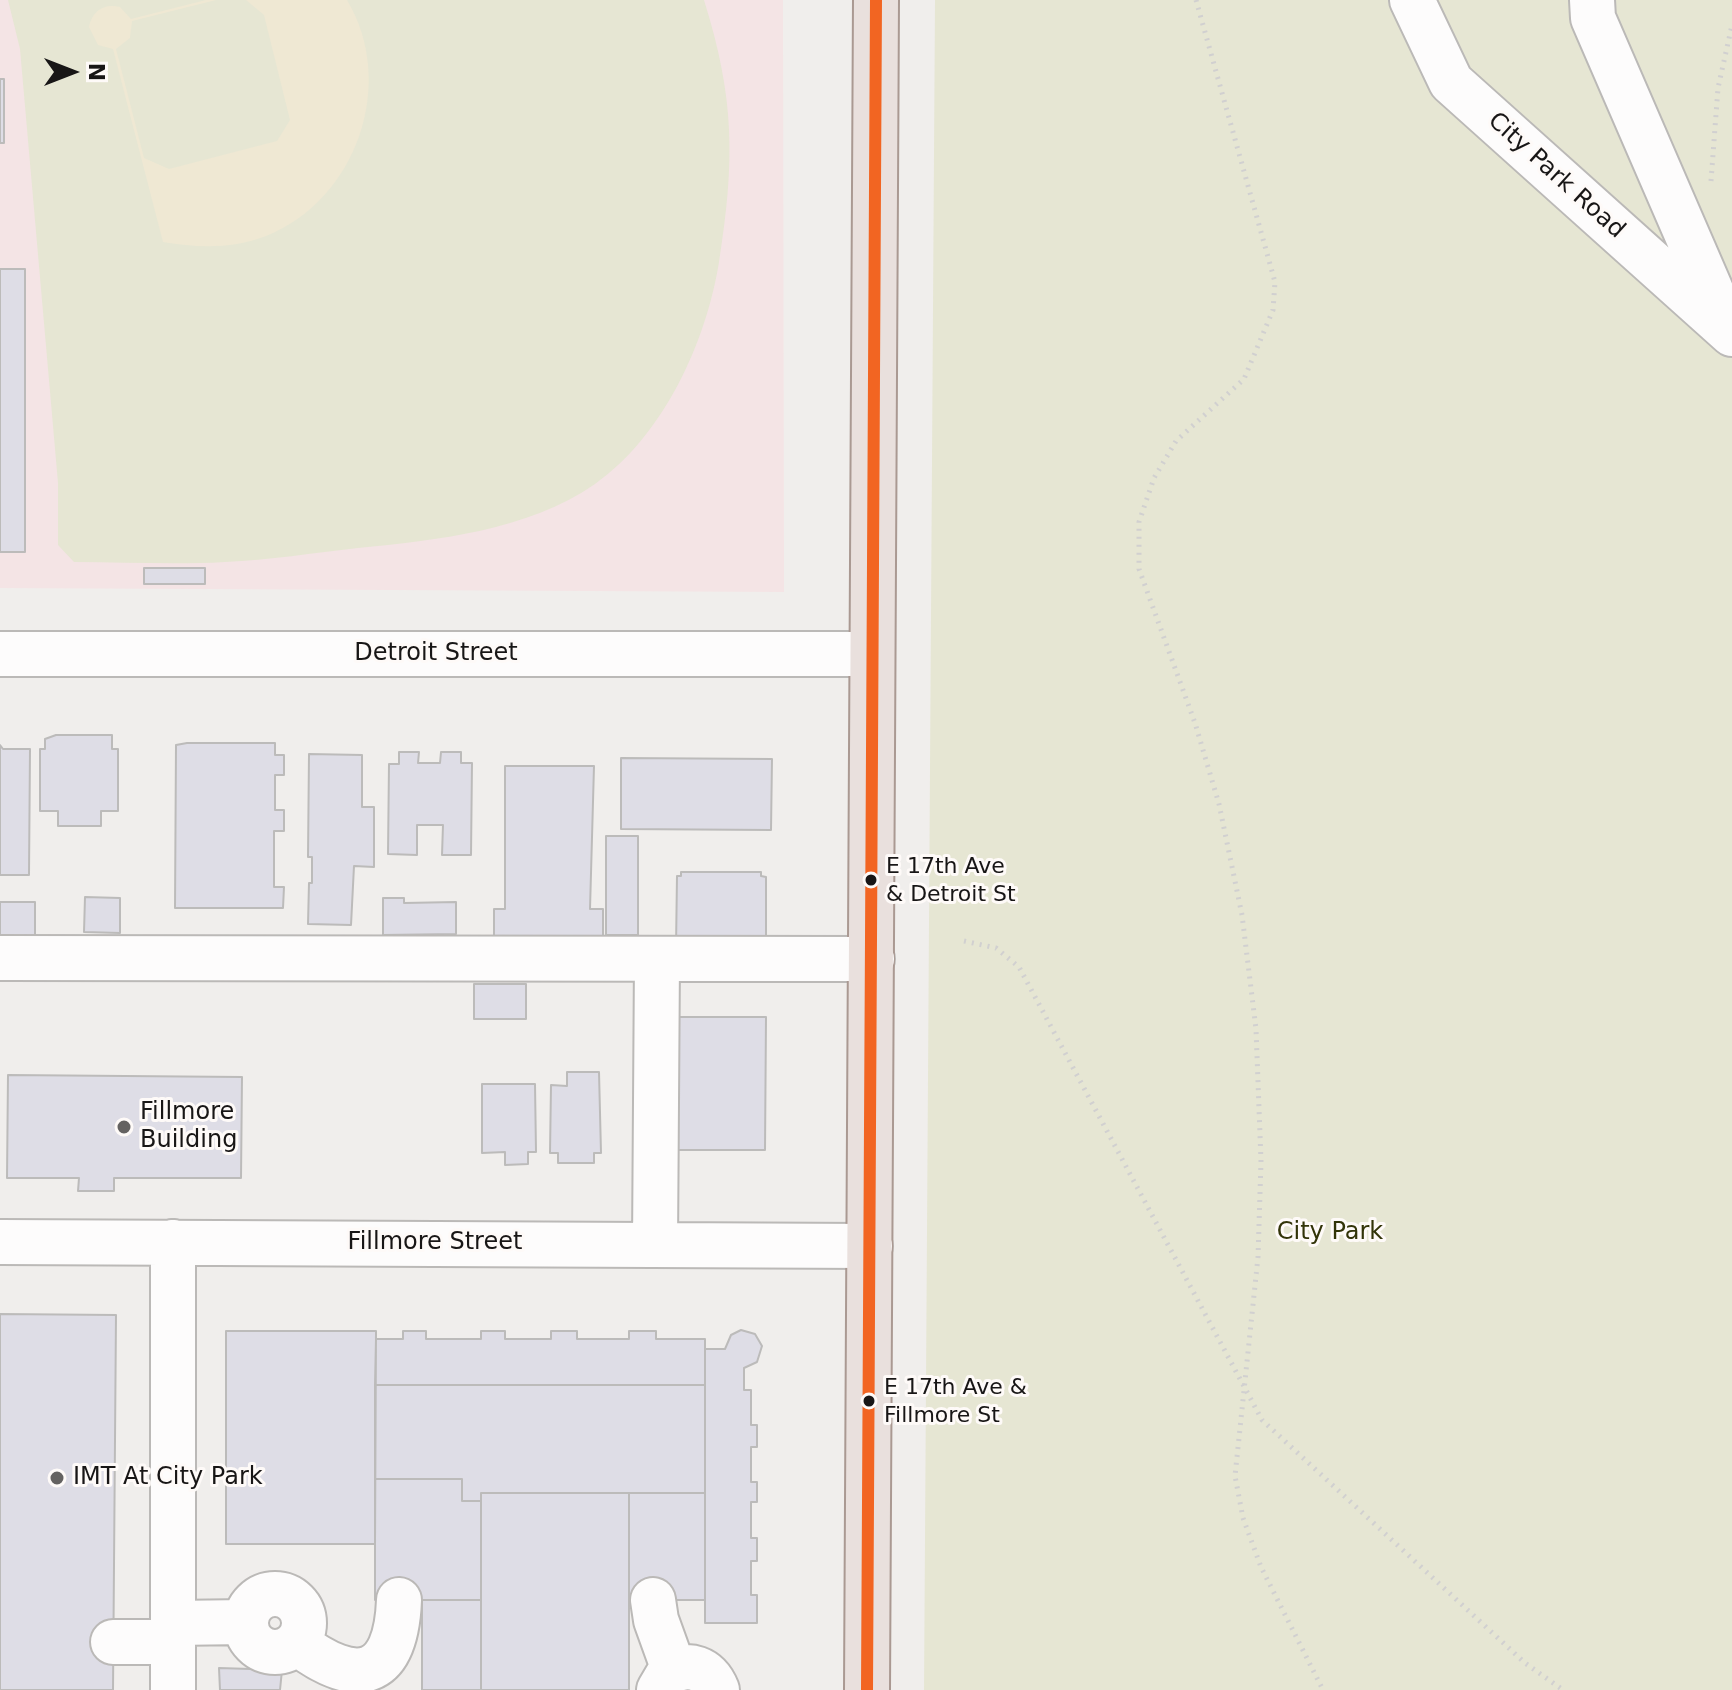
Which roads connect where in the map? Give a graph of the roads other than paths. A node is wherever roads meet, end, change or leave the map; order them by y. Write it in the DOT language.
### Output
graph roads {
  1 [pos="876,0"];
  2 [pos="1412,0"];
  3 [pos="1592,0"];
  4 [pos="1731,333"];
  5 [pos="0,654"];
  6 [pos="872,654"];
  7 [pos="0,958"];
  8 [pos="657,959"];
  9 [pos="872,959"];
  10 [pos="0,1242"];
  11 [pos="173,1242"];
  12 [pos="655,1245"];
  13 [pos="870,1246"];
  14 [pos="399,1600"];
  15 [pos="653,1600"];
  16 [pos="173,1633"];
  17 [pos="113,1642"];
  18 [pos="666,1680"];
  19 [pos="173,1690"];
  20 [pos="717,1690"];
  21 [pos="867,1690"];
  1 -- 6 [label="main road"];
  2 -- 4 [label="street, City Park Road"];
  3 -- 4 [label="street, City Park Road"];
  5 -- 6 [label="street, Detroit Street"];
  6 -- 9 [label="main road"];
  7 -- 8 [label="street"];
  8 -- 9 [label="street"];
  8 -- 12 [label="street"];
  9 -- 13 [label="main road"];
  10 -- 11 [label="street, Fillmore Street"];
  11 -- 12 [label="street, Fillmore Street"];
  11 -- 16 [label="street"];
  12 -- 13 [label="street, Fillmore Street"];
  13 -- 21 [label="main road"];
  14 -- 16 [label="street"];
  15 -- 18 [label="street"];
  16 -- 17 [label="street"];
  16 -- 19 [label="street"];
  18 -- 20 [label="street"];
}
